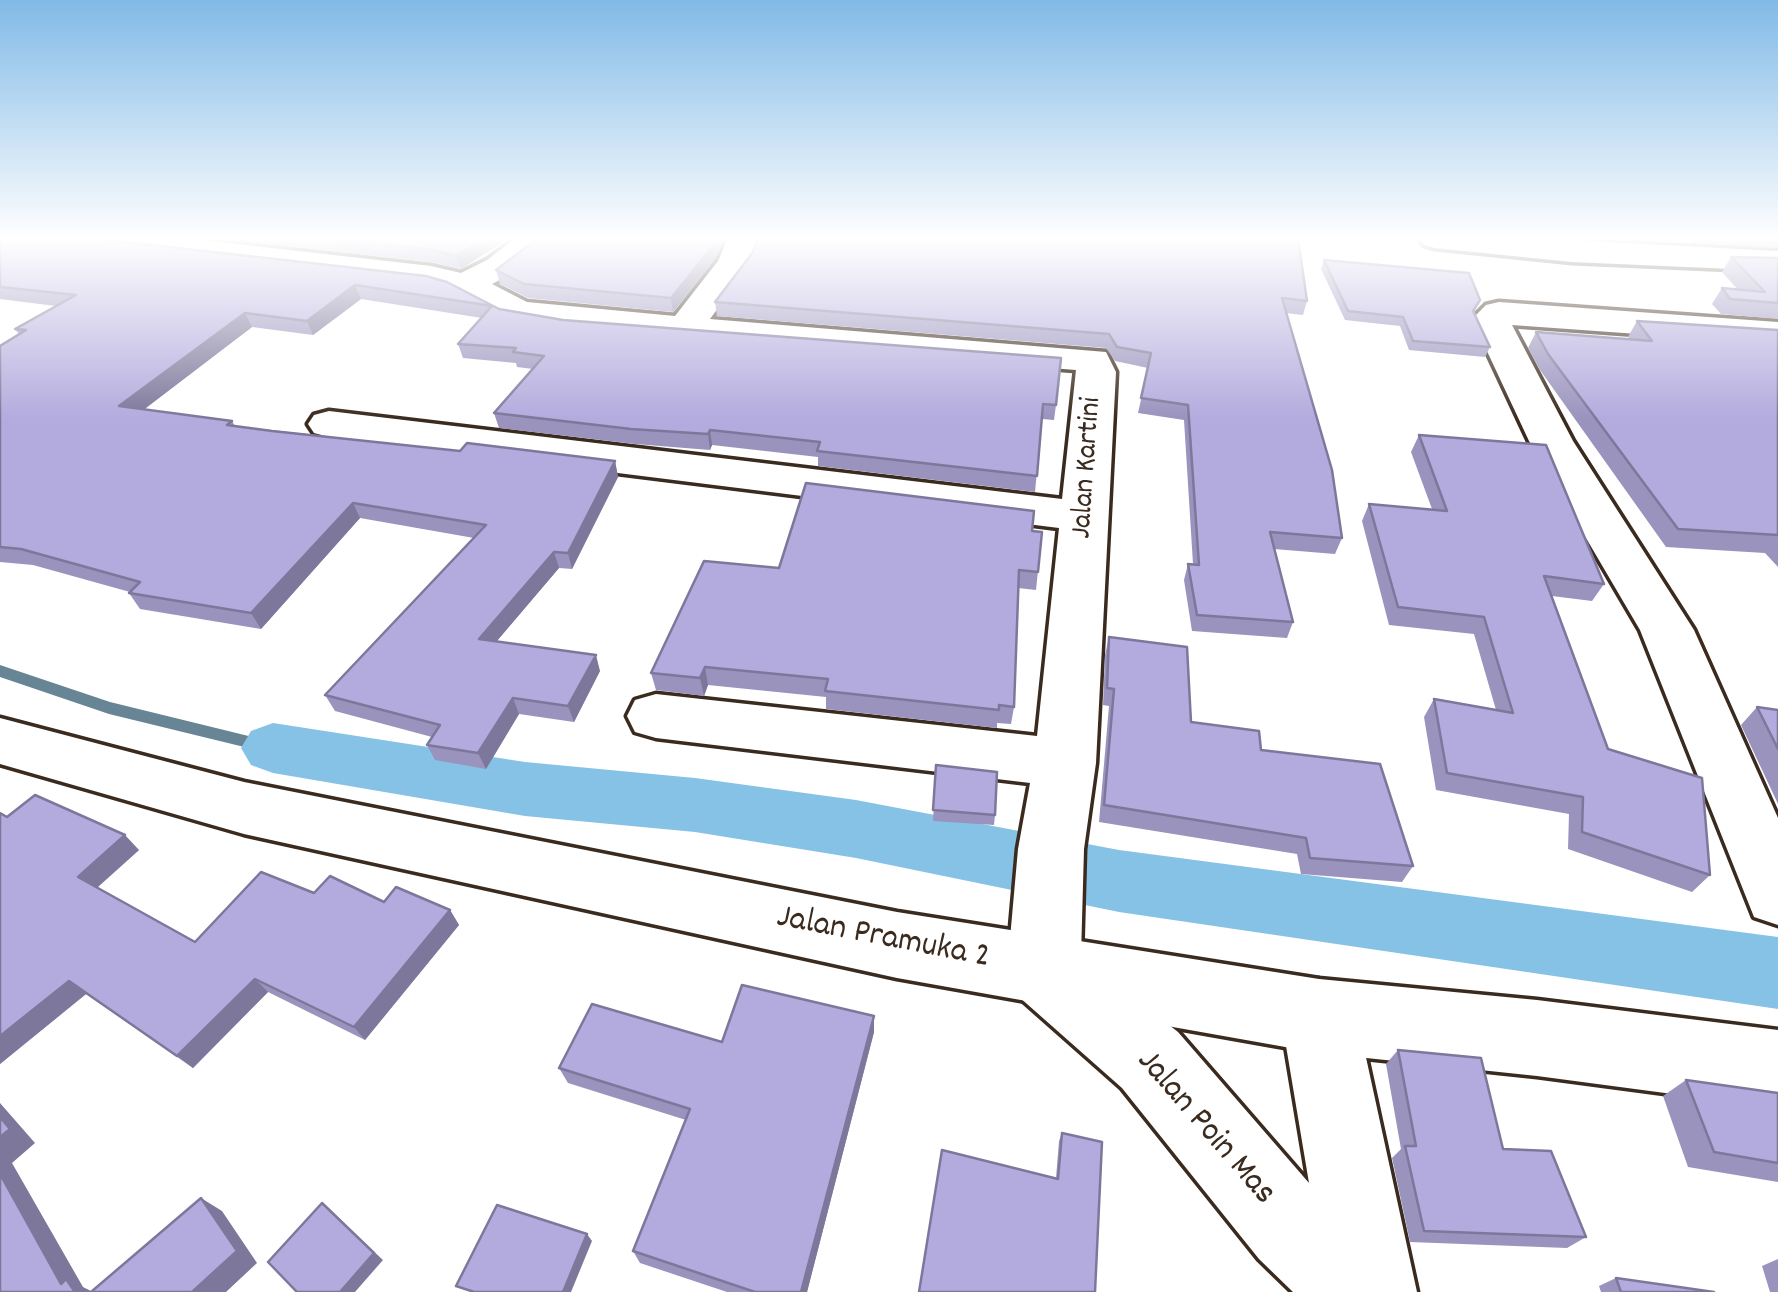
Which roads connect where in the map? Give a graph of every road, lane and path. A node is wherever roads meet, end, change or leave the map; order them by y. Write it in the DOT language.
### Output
graph roads {
  1 [pos="492,298"];
  2 [pos="707,298"];
  3 [pos="684,329"];
  4 [pos="1777,334"];
  5 [pos="328,424"];
  6 [pos="1086,517"];
  7 [pos="656,716"];
  8 [pos="0,741"];
  9 [pos="1065,762"];
  10 [pos="1778,895"];
  11 [pos="1046,958"];
  12 [pos="1319,1016"];
  13 [pos="1778,1069"];
  14 [pos="1358,1292"];
  15 [pos="1372,1292"];
  1 -- 3 [label="street, Jalan Kartini"];
  2 -- 3 [label="street"];
  3 -- 6 [label="street, Jalan Kartini"];
  4 -- 10 [label="street"];
  5 -- 6 [label="street"];
  6 -- 9 [label="street, Jalan Kartini"];
  7 -- 9 [label="street"];
  8 -- 11 [label="street, Jalan Pramuka 2"];
  9 -- 11 [label="street, Jalan Kartini"];
  11 -- 12 [label="street, Jalan Pramuka 2"];
  11 -- 14 [label="street, Jalan Poin Mas"];
  12 -- 13 [label="street, Jalan Pramuka 2"];
  12 -- 15 [label="street"];
}
